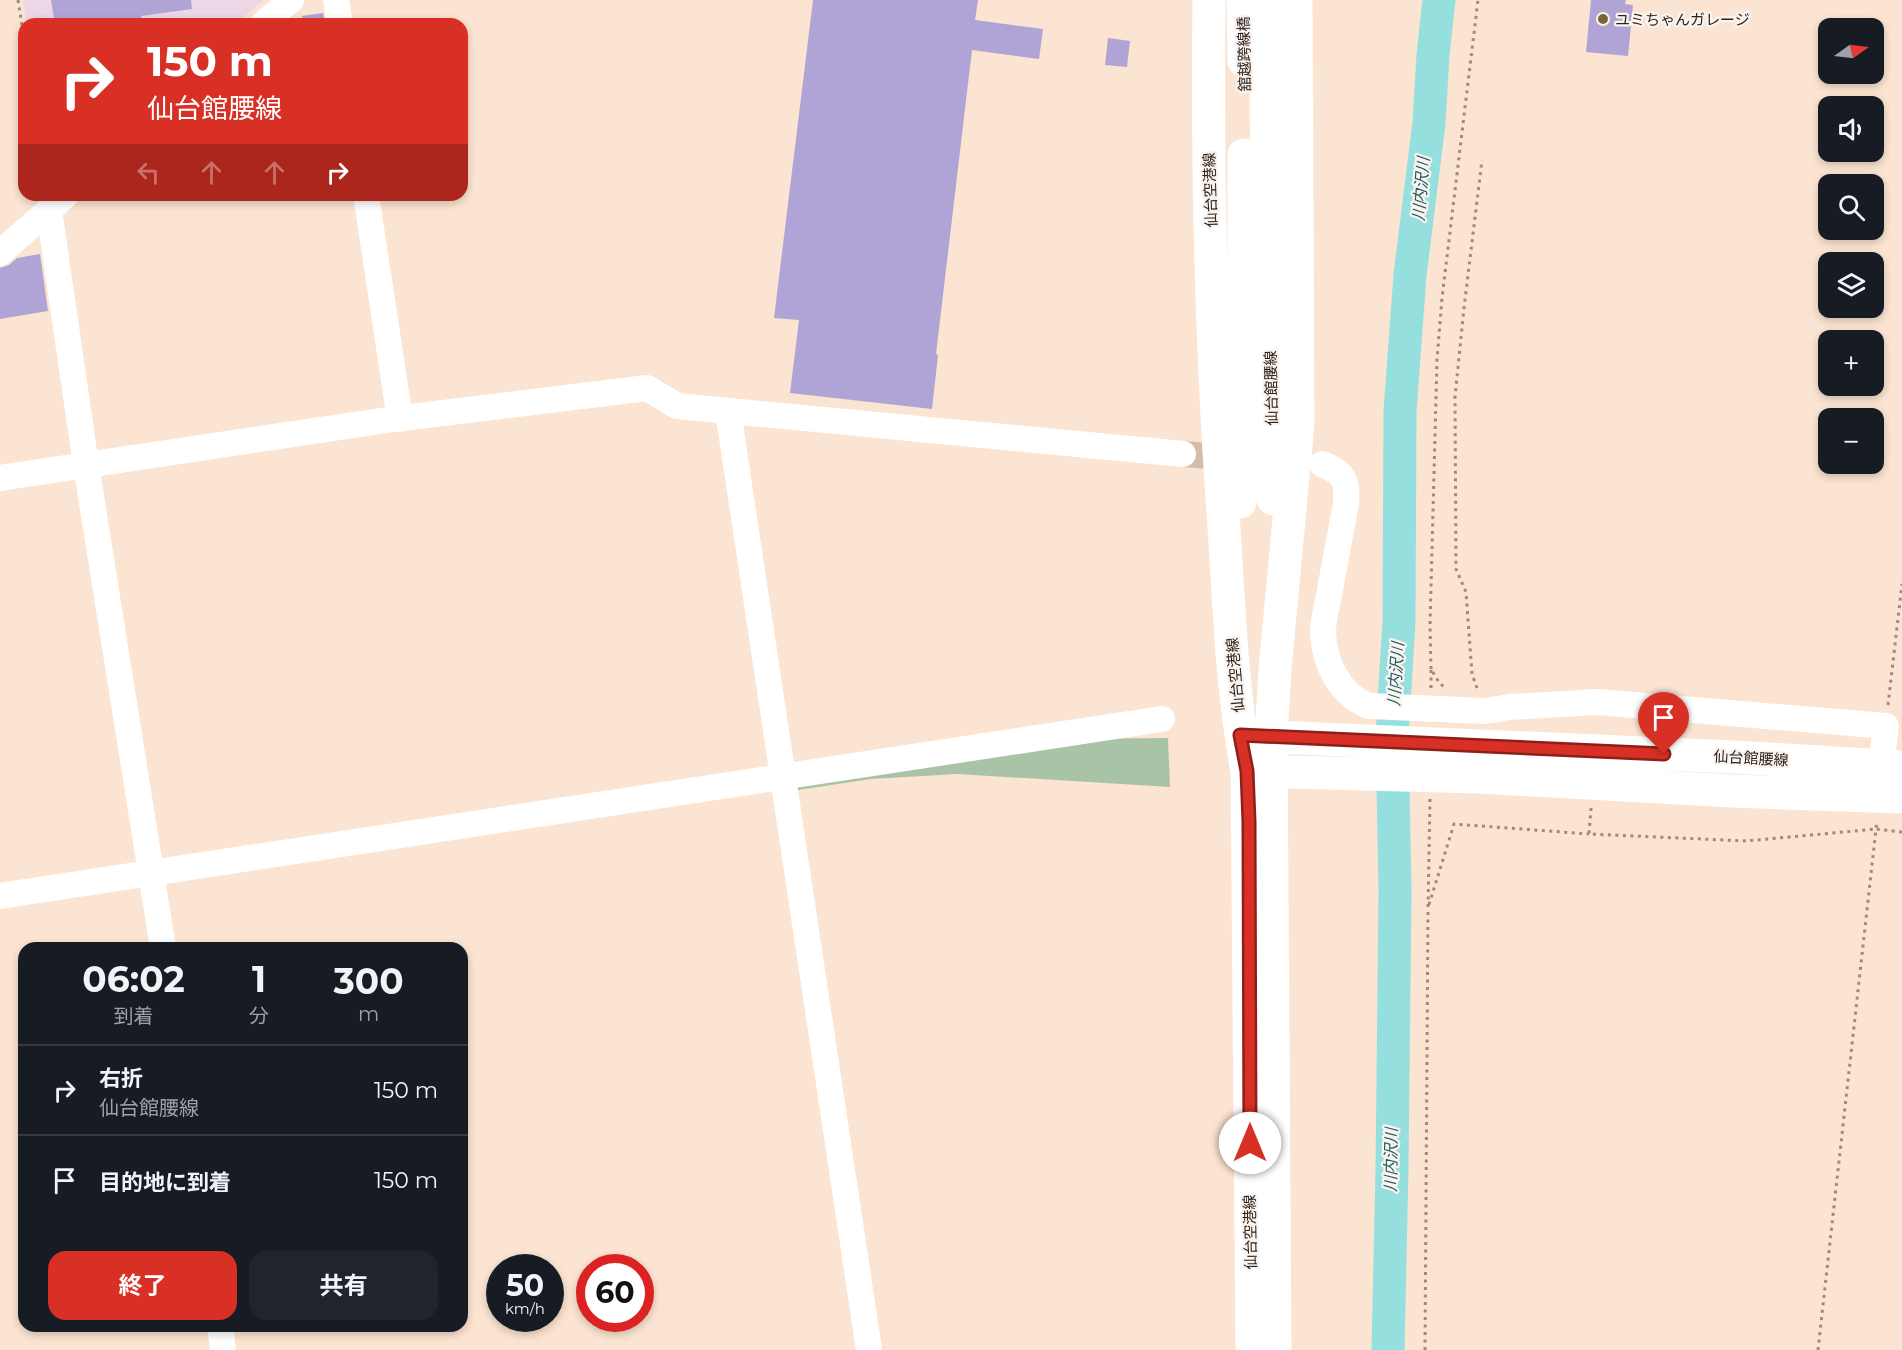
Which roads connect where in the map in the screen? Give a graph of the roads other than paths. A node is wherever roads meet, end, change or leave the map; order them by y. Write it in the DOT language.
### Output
graph roads {
  1 [pos="291,0"];
  2 [pos="336,0"];
  3 [pos="1209,0"];
  4 [pos="1244,0"];
  5 [pos="1267,0"];
  6 [pos="1296,0"];
  7 [pos="270,18"];
  8 [pos="339,18"];
  9 [pos="1255,108"];
  10 [pos="367,201"];
  11 [pos="58,203"];
  12 [pos="0,252"];
  13 [pos="728,411"];
  14 [pos="400,419"];
  15 [pos="1183,454"];
  16 [pos="1322,464"];
  17 [pos="86,465"];
  18 [pos="0,478"];
  19 [pos="1233,668"];
  20 [pos="1275,669"];
  21 [pos="1162,719"];
  22 [pos="1256,736"];
  23 [pos="1478,762"];
  24 [pos="1260,771"];
  25 [pos="784,777"];
  26 [pos="1891,781"];
  27 [pos="152,873"];
  28 [pos="0,896"];
  29 [pos="162,942"];
  30 [pos="221,1332"];
  31 [pos="223,1350"];
  32 [pos="869,1350"];
  33 [pos="1252,1350"];
  34 [pos="1275,1350"];
  1 -- 7 [label="street"];
  2 -- 8 [label="street"];
  3 -- 19 [label="main road, 仙台空港線"];
  4 -- 9 [label="main road, 舘越跨線橋"];
  5 -- 9 [label="main road, 舘越跨線橋"];
  6 -- 20 [label="main road, 仙台空港線"];
  9 -- 19 [label="main road, 仙台館腰線"];
  9 -- 20 [label="main road, 仙台館腰線"];
  10 -- 14 [label="street"];
  11 -- 12 [label="street"];
  11 -- 17 [label="street"];
  13 -- 14 [label="street"];
  13 -- 15 [label="street"];
  13 -- 25 [label="street"];
  14 -- 17 [label="street"];
  16 -- 26 [label="street"];
  17 -- 18 [label="street"];
  17 -- 27 [label="street"];
  19 -- 22 [label="main road, 仙台空港線"];
  20 -- 22 [label="main road, 仙台空港線"];
  21 -- 25 [label="street"];
  22 -- 23 [label="main road, 仙台館腰線"];
  22 -- 24 [label="main road, 仙台空港線"];
  23 -- 24 [label="main road, 仙台館腰線"];
  23 -- 26 [label="main road, 仙台館腰線"];
  24 -- 33 [label="main road, 仙台空港線"];
  24 -- 34 [label="main road, 仙台空港線"];
  25 -- 27 [label="street"];
  25 -- 32 [label="street"];
  27 -- 28 [label="street"];
  27 -- 29 [label="street"];
  30 -- 31 [label="street"];
}
